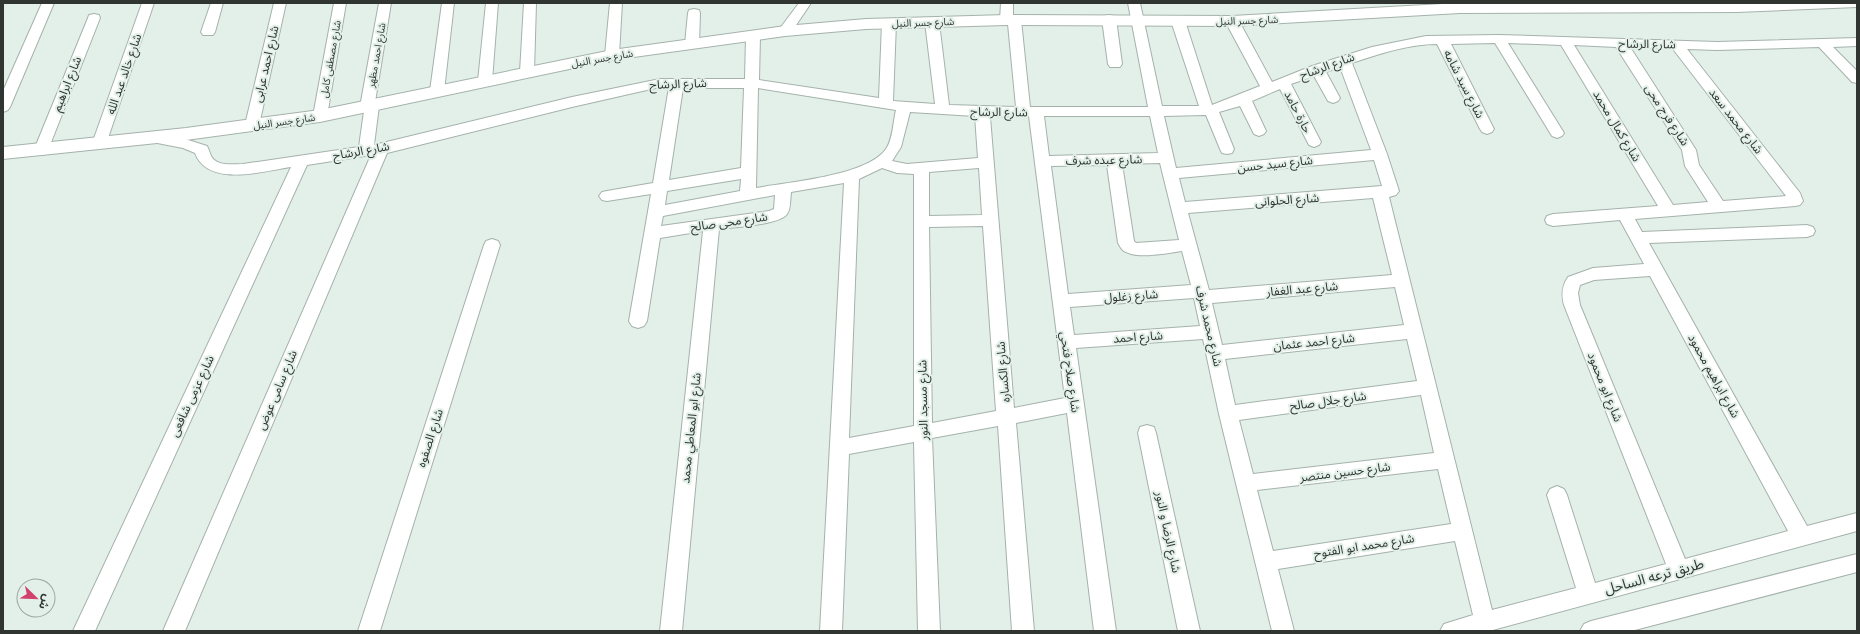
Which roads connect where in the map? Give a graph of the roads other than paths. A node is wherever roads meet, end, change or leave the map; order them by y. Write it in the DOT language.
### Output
graph roads {
  1 [pos="48,3"];
  2 [pos="148,3"];
  3 [pos="217,3"];
  4 [pos="280,3"];
  5 [pos="340,3"];
  6 [pos="385,3"];
  7 [pos="448,3"];
  8 [pos="492,3"];
  9 [pos="530,3"];
  10 [pos="616,3"];
  11 [pos="805,3"];
  12 [pos="1007,3"];
  13 [pos="1134,3"];
  14 [pos="1854,3"];
  15 [pos="1687,5"];
  16 [pos="1735,5"];
  17 [pos="1478,6"];
  18 [pos="1592,6"];
  19 [pos="694,13"];
  20 [pos="94,18"];
  21 [pos="1109,19"];
  22 [pos="1011,20"];
  23 [pos="1138,20"];
  24 [pos="1178,21"];
  25 [pos="1232,21"];
  26 [pos="932,22"];
  27 [pos="889,23"];
  28 [pos="785,31"];
  29 [pos="208,32"];
  30 [pos="753,36"];
  31 [pos="1499,39"];
  32 [pos="1442,40"];
  33 [pos="1565,41"];
  34 [pos="1857,42"];
  35 [pos="1822,43"];
  36 [pos="692,44"];
  37 [pos="1621,44"];
  38 [pos="1677,45"];
  39 [pos="612,55"];
  40 [pos="1344,60"];
  41 [pos="1115,64"];
  42 [pos="1317,69"];
  43 [pos="527,72"];
  44 [pos="1857,79"];
  45 [pos="484,81"];
  46 [pos="1283,82"];
  47 [pos="677,83"];
  48 [pos="753,84"];
  49 [pos="1268,88"];
  50 [pos="437,91"];
  51 [pos="1333,98"];
  52 [pos="1244,100"];
  53 [pos="886,104"];
  54 [pos="369,106"];
  55 [pos="3,107"];
  56 [pos="904,107"];
  57 [pos="943,110"];
  58 [pos="1209,110"];
  59 [pos="982,112"];
  60 [pos="1156,112"];
  61 [pos="1030,113"];
  62 [pos="320,116"];
  63 [pos="252,125"];
  64 [pos="1487,129"];
  65 [pos="1259,131"];
  66 [pos="1557,133"];
  67 [pos="152,138"];
  68 [pos="1314,142"];
  69 [pos="99,144"];
  70 [pos="1227,149"];
  71 [pos="41,150"];
  72 [pos="373,150"];
  73 [pos="3,153"];
  74 [pos="1380,154"];
  75 [pos="1114,159"];
  76 [pos="1042,161"];
  77 [pos="301,162"];
  78 [pos="880,162"];
  79 [pos="986,162"];
  80 [pos="1168,166"];
  81 [pos="921,168"];
  82 [pos="749,172"];
  83 [pos="852,176"];
  84 [pos="661,187"];
  85 [pos="784,189"];
  86 [pos="1386,191"];
  87 [pos="748,195"];
  88 [pos="607,196"];
  89 [pos="1180,208"];
  90 [pos="1720,208"];
  91 [pos="656,212"];
  92 [pos="1669,212"];
  93 [pos="1625,215"];
  94 [pos="991,220"];
  95 [pos="1553,220"];
  96 [pos="922,222"];
  97 [pos="712,224"];
  98 [pos="1807,231"];
  99 [pos="652,233"];
  100 [pos="1638,238"];
  101 [pos="492,245"];
  102 [pos="1189,245"];
  103 [pos="1655,269"];
  104 [pos="1401,280"];
  105 [pos="1202,294"];
  106 [pos="1061,301"];
  107 [pos="638,321"];
  108 [pos="1414,331"];
  109 [pos="1210,332"];
  110 [pos="1066,342"];
  111 [pos="1215,353"];
  112 [pos="1428,387"];
  113 [pos="1075,404"];
  114 [pos="1228,414"];
  115 [pos="1006,416"];
  116 [pos="923,433"];
  117 [pos="1148,433"];
  118 [pos="839,448"];
  119 [pos="1445,460"];
  120 [pos="1245,484"];
  121 [pos="1557,496"];
  122 [pos="1857,522"];
  123 [pos="1463,531"];
  124 [pos="1802,537"];
  125 [pos="1265,562"];
  126 [pos="1857,562"];
  127 [pos="1679,570"];
  128 [pos="1588,594"];
  129 [pos="1486,622"];
  130 [pos="84,631"];
  131 [pos="174,631"];
  132 [pos="369,631"];
  133 [pos="671,631"];
  134 [pos="831,631"];
  135 [pos="929,631"];
  136 [pos="1023,631"];
  137 [pos="1105,631"];
  138 [pos="1189,631"];
  139 [pos="1283,631"];
  140 [pos="1451,631"];
  141 [pos="1591,631"];
  1 -- 55 [label="street"];
  2 -- 69 [label="street, شارع خالد عبد الله"];
  3 -- 29 [label="street"];
  4 -- 63 [label="street, شارع احمد عرابى"];
  5 -- 62 [label="street, شارع مصطفى كامل"];
  6 -- 54 [label="street, شارع احمد مظهر"];
  7 -- 50 [label="street"];
  8 -- 45 [label="street"];
  9 -- 43 [label="street"];
  10 -- 39 [label="street"];
  11 -- 28 [label="street"];
  12 -- 22 [label="street, شارع صلاح فتحي"];
  13 -- 23 [label="street, شارع محمد شرف"];
  14 -- 16 [label="street, شارع جسر النيل"];
  15 -- 16 [label="street, شارع جسر النيل"];
  15 -- 18 [label="street, شارع جسر النيل"];
  17 -- 18 [label="street, شارع جسر النيل"];
  17 -- 25 [label="street, شارع جسر النيل"];
  19 -- 36 [label="street"];
  20 -- 71 [label="street, شارع ابراهيم"];
  21 -- 22 [label="street, شارع جسر النيل"];
  21 -- 23 [label="street, شارع جسر النيل"];
  21 -- 41 [label="street"];
  22 -- 26 [label="street, شارع جسر النيل"];
  22 -- 61 [label="street, شارع صلاح فتحي"];
  23 -- 24 [label="street, شارع جسر النيل"];
  23 -- 60 [label="street, شارع محمد شرف"];
  24 -- 25 [label="street, شارع جسر النيل"];
  24 -- 58 [label="street"];
  25 -- 49 [label="street"];
  26 -- 27 [label="street, شارع جسر النيل"];
  26 -- 57 [label="street"];
  27 -- 28 [label="street, شارع جسر النيل"];
  27 -- 53 [label="street"];
  28 -- 30 [label="street, شارع جسر النيل"];
  30 -- 36 [label="street, شارع جسر النيل"];
  30 -- 48 [label="street"];
  31 -- 32 [label="street, شارع الرشاح"];
  31 -- 33 [label="street, شارع الرشاح"];
  31 -- 66 [label="street"];
  32 -- 40 [label="street, شارع الرشاح"];
  32 -- 64 [label="street, شارع سيد شامه"];
  33 -- 37 [label="street, شارع الرشاح"];
  33 -- 92 [label="street, شارع كمال محمد"];
  34 -- 35 [label="street, شارع الرشاح"];
  35 -- 38 [label="street, شارع الرشاح"];
  35 -- 44 [label="street"];
  36 -- 39 [label="street, شارع جسر النيل"];
  37 -- 38 [label="street, شارع الرشاح"];
  37 -- 90 [label="street, شارع فرج محى"];
  38 -- 90 [label="street, شارع محمد سعد"];
  39 -- 43 [label="street, شارع جسر النيل"];
  40 -- 42 [label="street, شارع الرشاح"];
  40 -- 74 [label="street"];
  42 -- 46 [label="street, شارع الرشاح"];
  42 -- 51 [label="street"];
  43 -- 45 [label="street, شارع جسر النيل"];
  45 -- 50 [label="street, شارع جسر النيل"];
  46 -- 49 [label="street, شارع الرشاح"];
  46 -- 68 [label="street, حارة حامد"];
  47 -- 48 [label="street, شارع الرشاح"];
  47 -- 72 [label="street, شارع الرشاح"];
  47 -- 84 [label="street"];
  48 -- 53 [label="street, شارع الرشاح"];
  48 -- 82 [label="street"];
  49 -- 52 [label="street, شارع الرشاح"];
  50 -- 54 [label="street, شارع جسر النيل"];
  52 -- 58 [label="street, شارع الرشاح"];
  52 -- 65 [label="street"];
  53 -- 56 [label="street, شارع الرشاح"];
  54 -- 62 [label="street, شارع جسر النيل"];
  54 -- 72 [label="street, شارع احمد مظهر"];
  56 -- 57 [label="street, شارع الرشاح"];
  56 -- 78 [label="street"];
  57 -- 59 [label="street, شارع الرشاح"];
  58 -- 60 [label="street, شارع الرشاح"];
  58 -- 70 [label="street"];
  59 -- 61 [label="street, شارع الرشاح"];
  59 -- 79 [label="street, شارع الكساره"];
  60 -- 61 [label="street, شارع الرشاح"];
  60 -- 80 [label="street, شارع محمد شرف"];
  61 -- 76 [label="street, شارع صلاح فتحي"];
  62 -- 63 [label="street, شارع جسر النيل"];
  63 -- 67 [label="street, شارع جسر النيل"];
  67 -- 69 [label="street, شارع جسر النيل"];
  67 -- 77 [label="street, شارع الرشاح"];
  69 -- 71 [label="street, شارع جسر النيل"];
  71 -- 73 [label="street, شارع جسر النيل"];
  72 -- 77 [label="street, شارع الرشاح"];
  72 -- 131 [label="street, شارع سامى عوض"];
  74 -- 80 [label="street, شارع سيد حسن"];
  74 -- 86 [label="street"];
  75 -- 76 [label="street, شارع عبده شرف"];
  75 -- 80 [label="street, شارع عبده شرف"];
  75 -- 102 [label="street"];
  76 -- 106 [label="street, شارع صلاح فتحي"];
  77 -- 130 [label="street, شارع عزمى شافعى"];
  78 -- 81 [label="street"];
  78 -- 83 [label="street"];
  79 -- 81 [label="street"];
  79 -- 94 [label="street, شارع الكساره"];
  80 -- 89 [label="street, شارع محمد شرف"];
  81 -- 96 [label="street, شارع مسجد النور"];
  82 -- 84 [label="street"];
  82 -- 87 [label="street"];
  83 -- 85 [label="street"];
  83 -- 118 [label="street"];
  84 -- 88 [label="street"];
  84 -- 91 [label="street"];
  85 -- 87 [label="street"];
  85 -- 97 [label="street, شارع محى صالح"];
  86 -- 89 [label="street, شارع الحلوانى"];
  86 -- 104 [label="street"];
  87 -- 91 [label="street"];
  89 -- 102 [label="street, شارع محمد شرف"];
  90 -- 92 [label="street"];
  91 -- 99 [label="street"];
  92 -- 93 [label="street"];
  93 -- 95 [label="street"];
  93 -- 100 [label="street, شارع ابراهيم محمود"];
  94 -- 96 [label="street"];
  94 -- 115 [label="street, شارع الكساره"];
  96 -- 116 [label="street, شارع مسجد النور"];
  97 -- 99 [label="street, شارع محى صالح"];
  97 -- 133 [label="street, شارع ابو المعاطي محمد"];
  98 -- 100 [label="street"];
  99 -- 107 [label="street"];
  100 -- 103 [label="street, شارع ابراهيم محمود"];
  101 -- 132 [label="street, شارع الصفوه"];
  102 -- 105 [label="street, شارع محمد شرف"];
  103 -- 124 [label="street, شارع ابراهيم محمود"];
  103 -- 127 [label="street, شارع ابو محمود"];
  104 -- 105 [label="street, شارع عبد الغفار"];
  104 -- 108 [label="street"];
  105 -- 106 [label="street, شارع زغلول"];
  105 -- 109 [label="street, شارع محمد شرف"];
  106 -- 110 [label="street, شارع صلاح فتحي"];
  108 -- 111 [label="street, شارع احمد عثمان"];
  108 -- 112 [label="street"];
  109 -- 110 [label="street, شارع احمد"];
  109 -- 111 [label="street, شارع محمد شرف"];
  110 -- 113 [label="street, شارع صلاح فتحي"];
  111 -- 114 [label="street, شارع محمد شرف"];
  112 -- 114 [label="street, شارع جلال صالح"];
  112 -- 119 [label="street"];
  113 -- 115 [label="street"];
  113 -- 137 [label="street, شارع صلاح فتحي"];
  114 -- 120 [label="street, شارع محمد شرف"];
  115 -- 116 [label="street"];
  115 -- 136 [label="street, شارع الكساره"];
  116 -- 118 [label="street"];
  116 -- 135 [label="street, شارع مسجد النور"];
  117 -- 138 [label="street, شارع الرضا و النور"];
  118 -- 134 [label="street"];
  119 -- 120 [label="street, شارع حسين منتصر"];
  119 -- 123 [label="street"];
  120 -- 125 [label="street, شارع محمد شرف"];
  121 -- 128 [label="street"];
  122 -- 124 [label="street, طريق ترعه الساحل"];
  123 -- 125 [label="street, شارع محمد ابو الفتوح"];
  123 -- 129 [label="street"];
  124 -- 127 [label="street, طريق ترعه الساحل"];
  125 -- 139 [label="street, شارع محمد شرف"];
  126 -- 141 [label="street"];
  127 -- 128 [label="street, طريق ترعه الساحل"];
  128 -- 129 [label="street, طريق ترعه الساحل"];
  129 -- 140 [label="street, طريق ترعه الساحل"];
}
